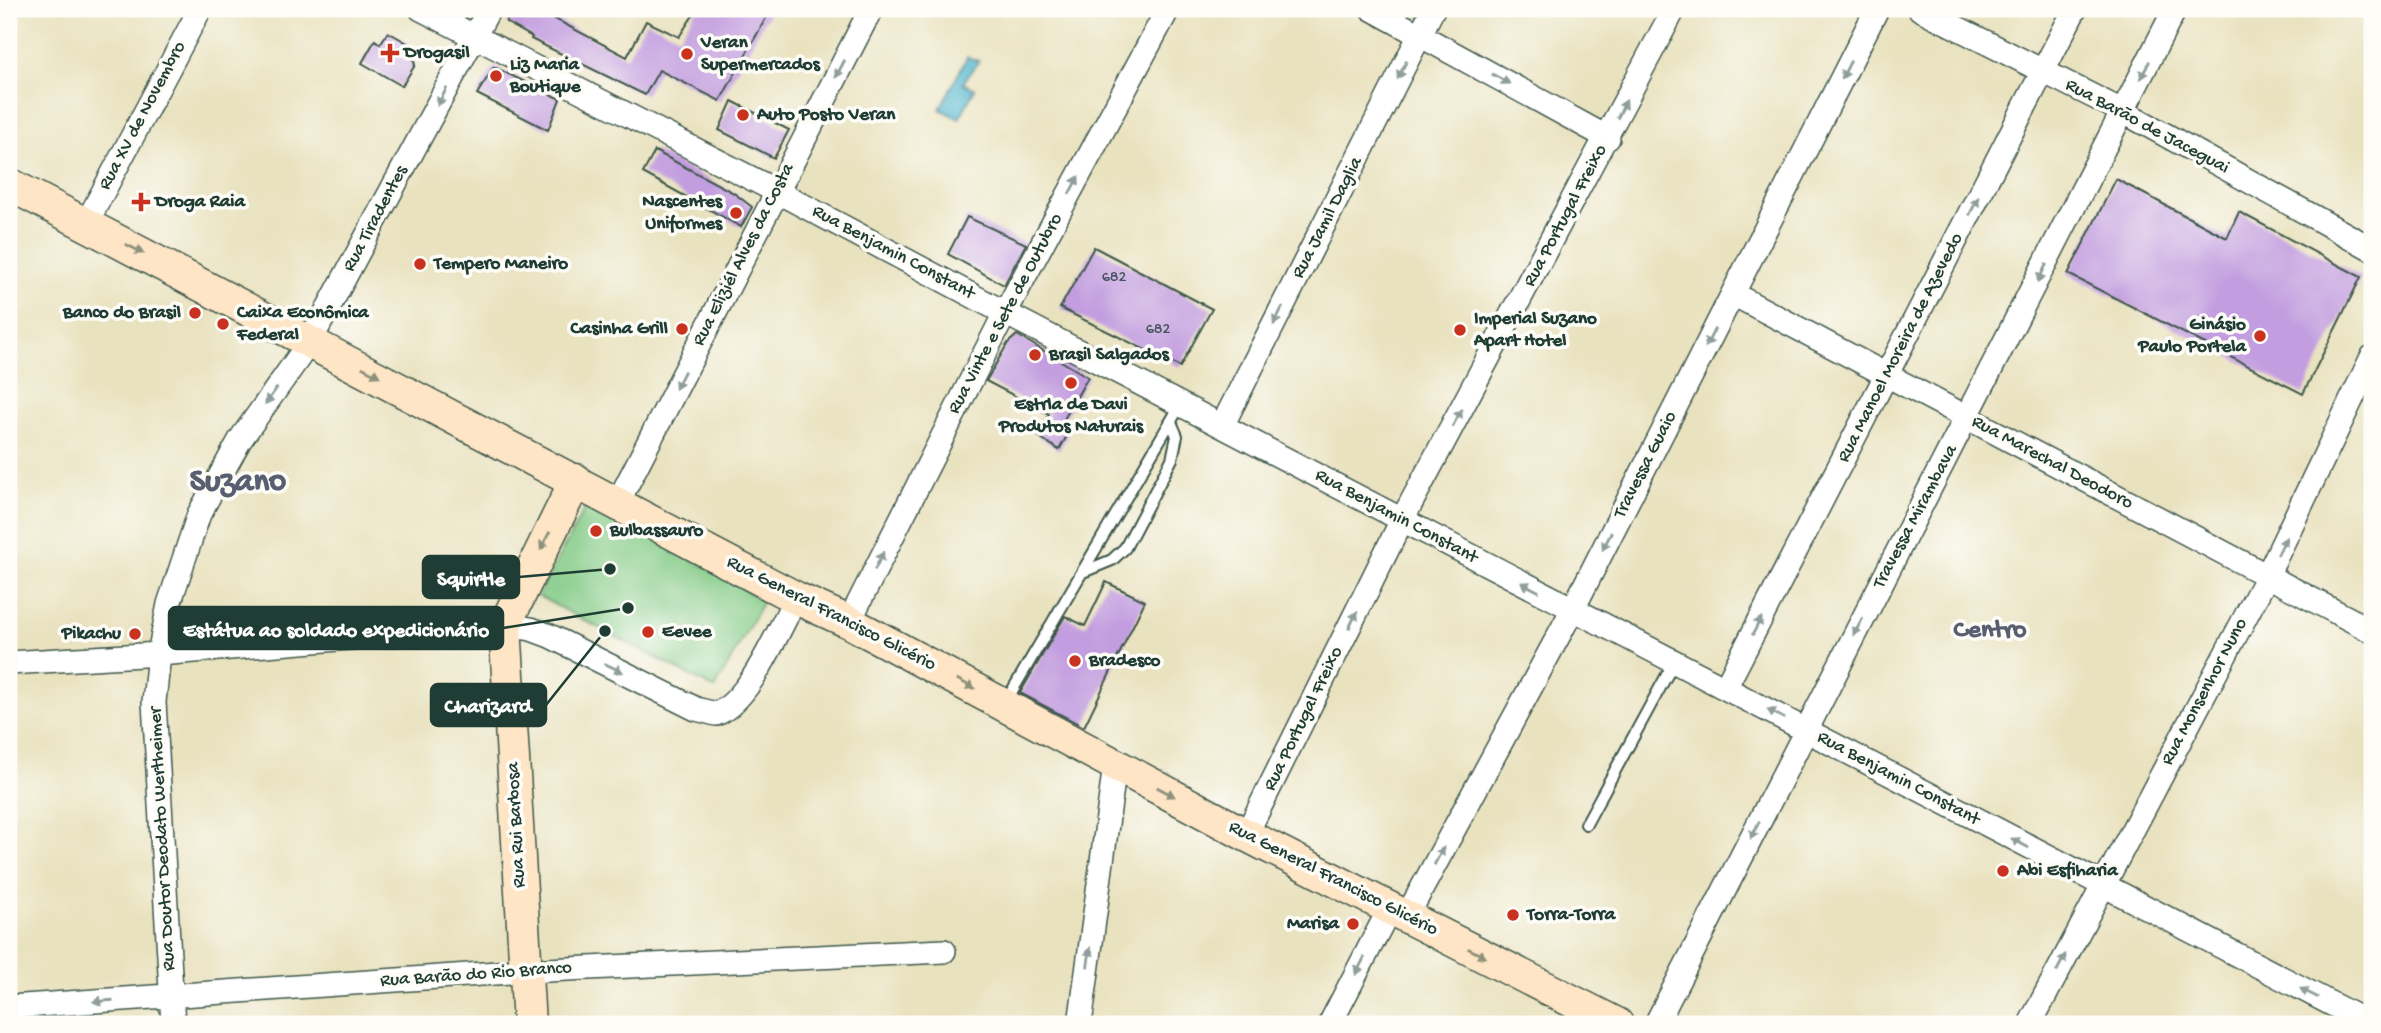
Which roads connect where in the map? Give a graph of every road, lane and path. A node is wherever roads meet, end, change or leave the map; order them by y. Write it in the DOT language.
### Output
graph roads {
  1 [pos="201,9"];
  2 [pos="421,9"];
  3 [pos="489,9"];
  4 [pos="872,9"];
  5 [pos="1168,9"];
  6 [pos="1372,9"];
  7 [pos="1433,9"];
  8 [pos="1674,9"];
  9 [pos="1877,9"];
  10 [pos="1920,9"];
  11 [pos="2075,9"];
  12 [pos="2175,9"];
  13 [pos="1420,34"];
  14 [pos="475,37"];
  15 [pos="2043,71"];
  16 [pos="2124,112"];
  17 [pos="1608,138"];
  18 [pos="9,184"];
  19 [pos="776,191"];
  20 [pos="86,224"];
  21 [pos="2372,249"];
  22 [pos="1733,294"];
  23 [pos="1005,313"];
  24 [pos="311,341"];
  25 [pos="2372,357"];
  26 [pos="1886,376"];
  27 [pos="1176,413"];
  28 [pos="1967,418"];
  29 [pos="1222,426"];
  30 [pos="576,480"];
  31 [pos="618,502"];
  32 [pos="1402,520"];
  33 [pos="1083,572"];
  34 [pos="2267,576"];
  35 [pos="796,598"];
  36 [pos="1573,609"];
  37 [pos="849,622"];
  38 [pos="505,625"];
  39 [pos="2372,631"];
  40 [pos="159,654"];
  41 [pos="1674,662"];
  42 [pos="9,663"];
  43 [pos="1726,687"];
  44 [pos="1004,704"];
  45 [pos="1804,730"];
  46 [pos="1115,765"];
  47 [pos="1586,824"];
  48 [pos="1246,835"];
  49 [pos="2101,885"];
  50 [pos="1398,912"];
  51 [pos="944,951"];
  52 [pos="526,971"];
  53 [pos="171,996"];
  54 [pos="9,1007"];
  55 [pos="173,1024"];
  56 [pos="530,1024"];
  57 [pos="1080,1024"];
  58 [pos="1330,1024"];
  59 [pos="1617,1024"];
  60 [pos="1656,1024"];
  61 [pos="2030,1024"];
  62 [pos="2370,1024"];
  1 -- 20 [label="street, Rua XV de Novembro"];
  2 -- 14 [label="street, Rua Benjamin Constant"];
  3 -- 14 [label="street, Rua Tiradentes"];
  4 -- 19 [label="street, Rua Eliziél Alves da Costa, one-way"];
  23 -- 5 [label="street, Rua Vinte e Sete de Outubro, one-way"];
  6 -- 13 [label="street"];
  7 -- 13 [label="street, Rua Jamil Daglia"];
  17 -- 8 [label="street, Rua Portugal Freixo, one-way"];
  9 -- 22 [label="street, Travessa Guaio, one-way"];
  10 -- 15 [label="street, Rua Barão de Jaceguai"];
  11 -- 15 [label="street, Rua Manoel Moreira de Azevedo"];
  12 -- 16 [label="street, Travessa Mirambava, one-way"];
  13 -- 17 [label="street, one-way"];
  13 -- 29 [label="street, Rua Jamil Daglia, one-way"];
  14 -- 19 [label="street, Rua Benjamin Constant"];
  14 -- 24 [label="street, Rua Tiradentes, one-way"];
  15 -- 16 [label="street, Rua Barão de Jaceguai"];
  26 -- 15 [label="street, Rua Manoel Moreira de Azevedo, one-way"];
  16 -- 21 [label="street, Rua Barão de Jaceguai"];
  16 -- 28 [label="street, Travessa Mirambava, one-way"];
  32 -- 17 [label="street, Rua Portugal Freixo, one-way"];
  18 -- 20 [label="main road, Rua General Francisco Glicério"];
  19 -- 23 [label="street, Rua Benjamin Constant"];
  19 -- 31 [label="street, Rua Eliziél Alves da Costa, one-way"];
  20 -- 24 [label="main road, Rua General Francisco Glicério, one-way"];
  22 -- 26 [label="street, Rua Marechal Deodoro"];
  22 -- 36 [label="street, Travessa Guaio, one-way"];
  23 -- 27 [label="street, Rua Benjamin Constant"];
  37 -- 23 [label="street, Rua Vinte e Sete de Outubro, one-way"];
  24 -- 30 [label="main road, Rua General Francisco Glicério, one-way"];
  24 -- 40 [label="street, Rua Tiradentes, one-way"];
  34 -- 25 [label="street, Rua Monsenhor Nuno, one-way"];
  26 -- 28 [label="street, Rua Marechal Deodoro"];
  43 -- 26 [label="street, Rua Manoel Moreira de Azevedo, one-way"];
  27 -- 29 [label="street, Rua Benjamin Constant"];
  27 -- 33 [label="lane"];
  27 -- 33 [label="lane"];
  28 -- 34 [label="street, Rua Marechal Deodoro"];
  28 -- 45 [label="street, Travessa Mirambava, one-way"];
  29 -- 32 [label="street, Rua Benjamin Constant"];
  30 -- 31 [label="main road, Rua General Francisco Glicério"];
  30 -- 38 [label="main road, one-way"];
  31 -- 35 [label="main road, Rua General Francisco Glicério"];
  36 -- 32 [label="street, Rua Benjamin Constant, one-way"];
  48 -- 32 [label="street, Rua Portugal Freixo, one-way"];
  33 -- 44 [label="lane"];
  34 -- 39 [label="street, Rua Marechal Deodoro"];
  34 -- 49 [label="street, Rua Monsenhor Nuno"];
  35 -- 37 [label="main road, Rua General Francisco Glicério"];
  38 -- 35 [label="street, one-way"];
  36 -- 41 [label="street, Rua Benjamin Constant"];
  50 -- 36 [label="street, Travessa Guaio, one-way"];
  37 -- 44 [label="main road, Rua General Francisco Glicério, one-way"];
  38 -- 40 [label="street"];
  38 -- 52 [label="main road, Rua Rui Barbosa"];
  40 -- 42 [label="street"];
  40 -- 53 [label="street, Rua Doutor Deodato Wertheimer"];
  41 -- 43 [label="street, Rua Benjamin Constant"];
  41 -- 47 [label="lane"];
  45 -- 43 [label="street, Rua Benjamin Constant, one-way"];
  44 -- 46 [label="main road, Rua General Francisco Glicério"];
  49 -- 45 [label="street, Rua Benjamin Constant, one-way"];
  45 -- 60 [label="street, Travessa Mirambava, one-way"];
  46 -- 48 [label="main road, Rua General Francisco Glicério, one-way"];
  57 -- 46 [label="street, one-way"];
  48 -- 50 [label="main road, Rua General Francisco Glicério"];
  61 -- 49 [label="street, Rua Monsenhor Nuno, one-way"];
  62 -- 49 [label="street, Rua Benjamin Constant, one-way"];
  50 -- 58 [label="street, Travessa Guaio, one-way"];
  50 -- 59 [label="main road, Rua General Francisco Glicério, one-way"];
  51 -- 52 [label="street, Rua Barão do Rio Branco"];
  52 -- 53 [label="street, Rua Barão do Rio Branco"];
  52 -- 56 [label="main road, Rua Rui Barbosa"];
  53 -- 54 [label="street, Rua Barão do Rio Branco, one-way"];
  53 -- 55 [label="street, Rua Doutor Deodato Wertheimer"];
}
